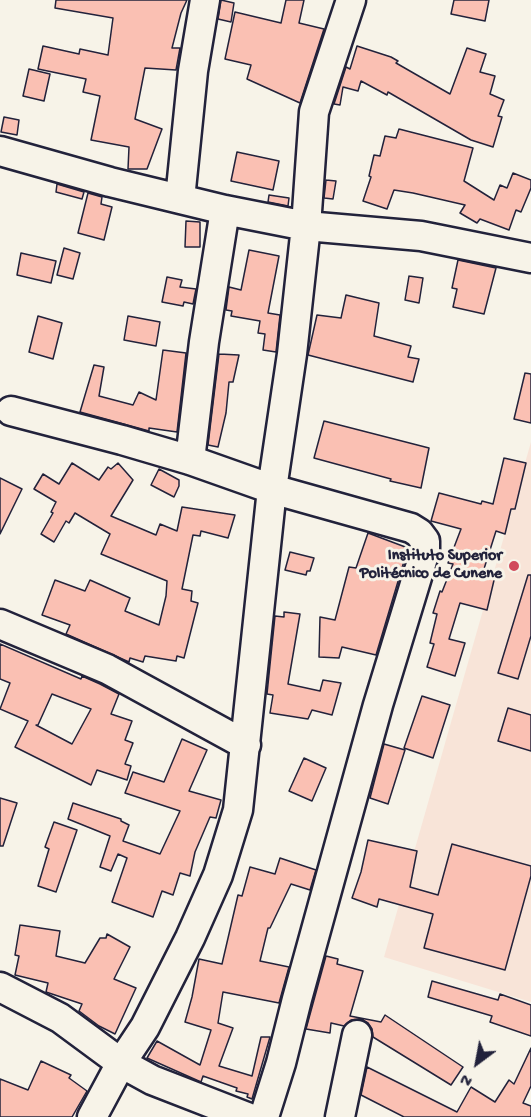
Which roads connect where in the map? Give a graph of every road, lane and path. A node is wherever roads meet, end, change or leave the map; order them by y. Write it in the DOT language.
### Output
graph roads {
  1 [pos="205,0"];
  2 [pos="351,0"];
  3 [pos="0,151"];
  4 [pos="180,199"];
  5 [pos="225,210"];
  6 [pos="306,226"];
  7 [pos="531,258"];
  8 [pos="11,411"];
  9 [pos="190,460"];
  10 [pos="272,489"];
  11 [pos="0,624"];
  12 [pos="246,745"];
  13 [pos="0,987"];
  14 [pos="357,1035"];
  15 [pos="121,1063"];
  16 [pos="92,1117"];
  17 [pos="247,1117"];
  18 [pos="264,1117"];
  19 [pos="340,1117"];
  1 -- 4 [label="street"];
  2 -- 6 [label="street"];
  3 -- 4 [label="street"];
  4 -- 5 [label="street"];
  5 -- 6 [label="street"];
  5 -- 9 [label="street"];
  6 -- 7 [label="street"];
  6 -- 10 [label="street"];
  8 -- 9 [label="street"];
  9 -- 10 [label="street"];
  10 -- 12 [label="street"];
  10 -- 18 [label="street"];
  11 -- 12 [label="street"];
  12 -- 15 [label="street"];
  13 -- 15 [label="street"];
  14 -- 19 [label="street"];
  15 -- 16 [label="street"];
  15 -- 17 [label="street"];
}
